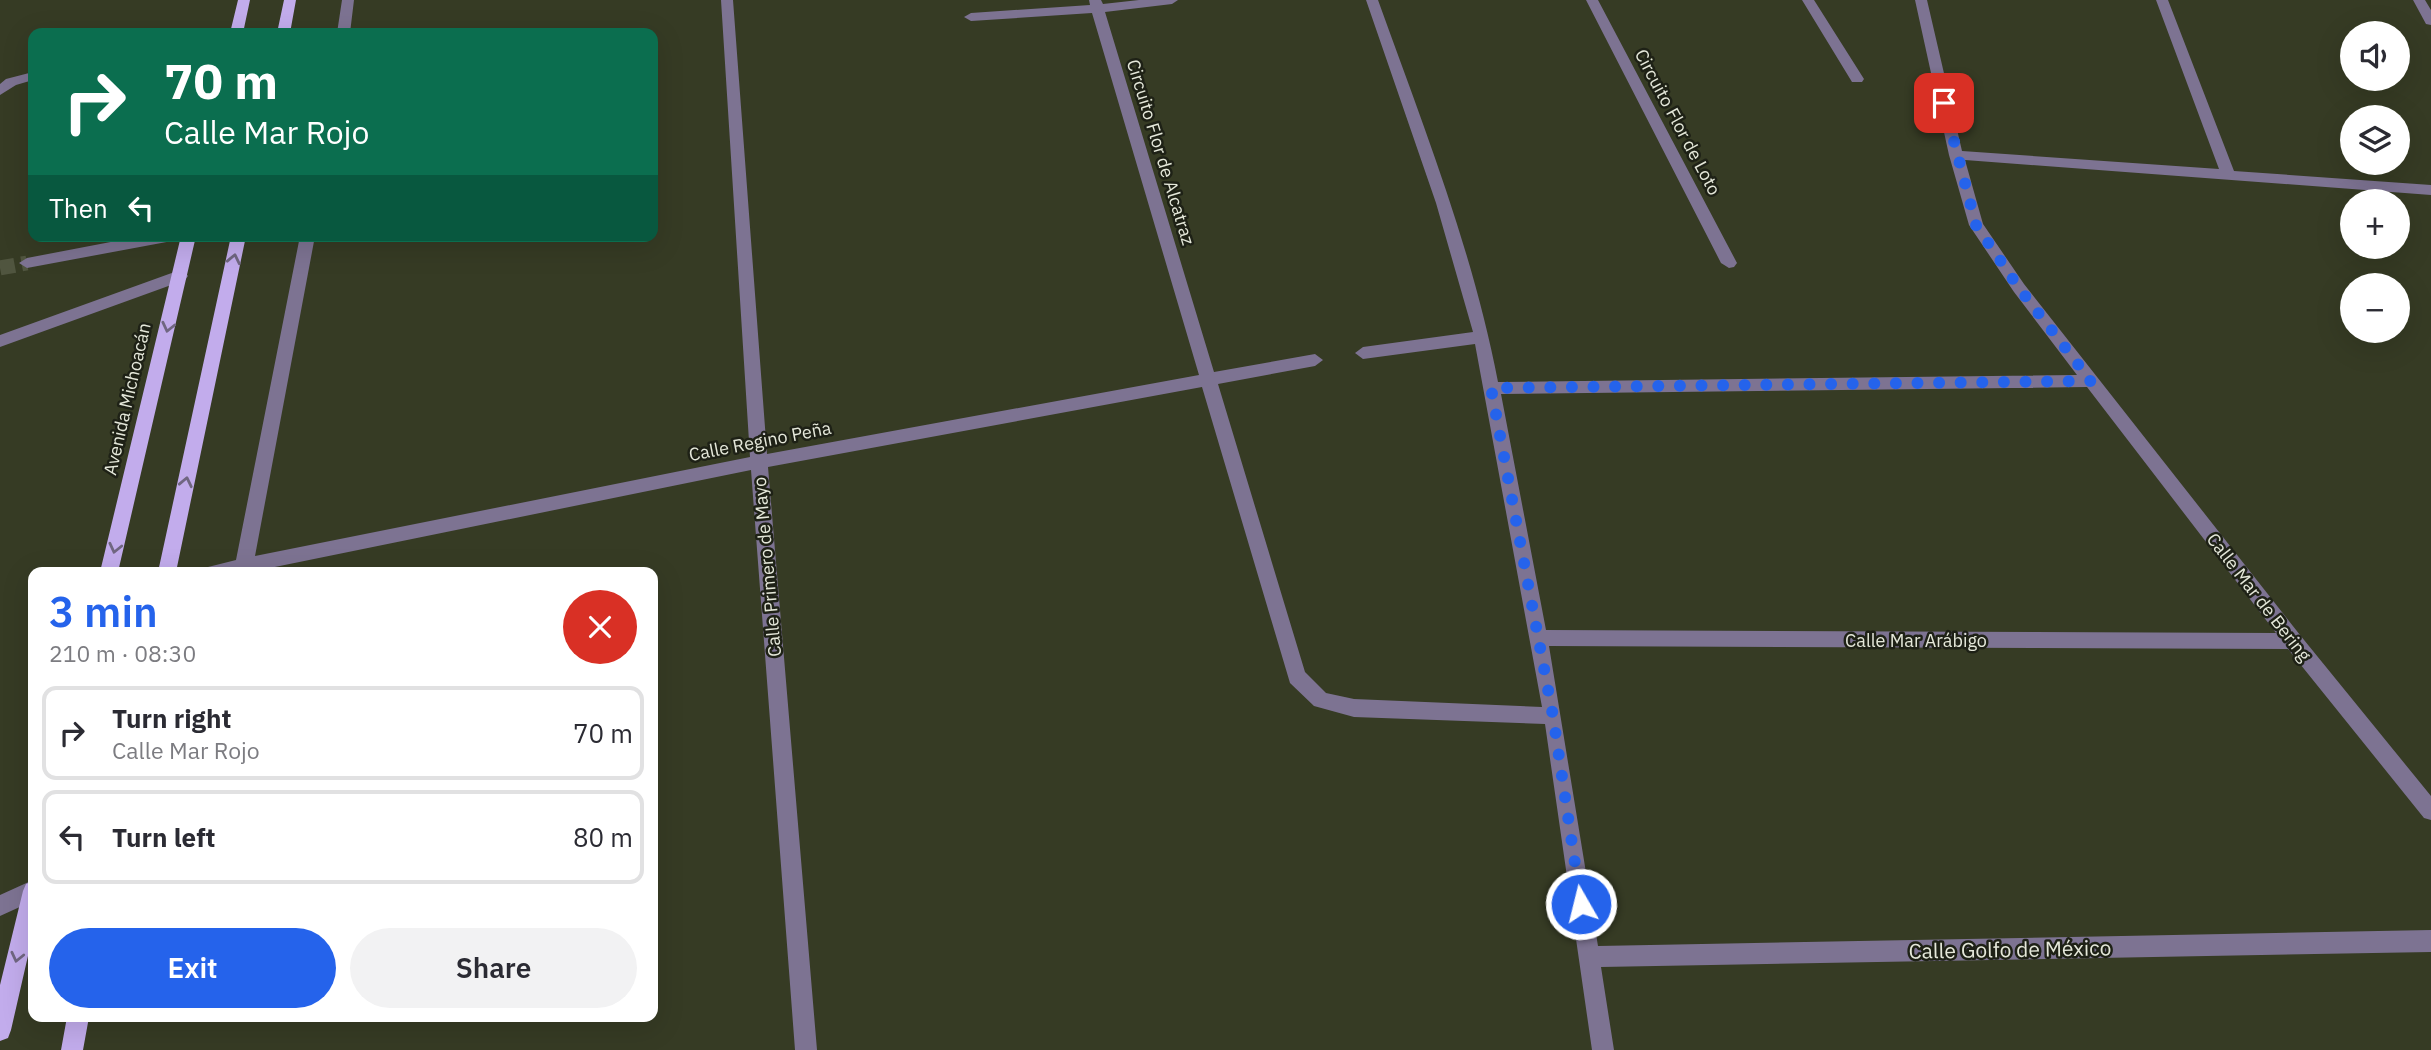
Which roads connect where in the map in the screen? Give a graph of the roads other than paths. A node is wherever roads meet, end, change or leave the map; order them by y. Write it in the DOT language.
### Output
graph roads {
  1 [pos="244,0"];
  2 [pos="290,0"];
  3 [pos="348,0"];
  4 [pos="727,0"];
  5 [pos="1172,0"];
  6 [pos="1372,0"];
  7 [pos="1592,0"];
  8 [pos="1808,0"];
  9 [pos="1921,0"];
  10 [pos="2162,0"];
  11 [pos="2419,0"];
  12 [pos="1096,5"];
  13 [pos="971,17"];
  14 [pos="2431,20"];
  15 [pos="237,28"];
  16 [pos="284,28"];
  17 [pos="345,28"];
  18 [pos="28,77"];
  19 [pos="1857,79"];
  20 [pos="0,91"];
  21 [pos="1956,155"];
  22 [pos="2228,173"];
  23 [pos="2431,190"];
  24 [pos="139,242"];
  25 [pos="188,242"];
  26 [pos="238,242"];
  27 [pos="307,242"];
  28 [pos="27,262"];
  29 [pos="1730,263"];
  30 [pos="180,276"];
  31 [pos="1482,337"];
  32 [pos="0,341"];
  33 [pos="1363,352"];
  34 [pos="1315,360"];
  35 [pos="1210,378"];
  36 [pos="2091,381"];
  37 [pos="1491,388"];
  38 [pos="759,462"];
  39 [pos="244,566"];
  40 [pos="110,567"];
  41 [pos="168,567"];
  42 [pos="239,567"];
  43 [pos="1538,638"];
  44 [pos="2293,641"];
  45 [pos="1553,716"];
  46 [pos="2431,811"];
  47 [pos="28,892"];
  48 [pos="0,906"];
  49 [pos="28,911"];
  50 [pos="2431,940"];
  51 [pos="1589,957"];
  52 [pos="77,1022"];
  53 [pos="0,1030"];
  54 [pos="72,1050"];
  55 [pos="806,1050"];
  56 [pos="1603,1050"];
  1 -- 15 [label="main road"];
  2 -- 16 [label="main road"];
  3 -- 17 [label="street"];
  4 -- 38 [label="street, Calle Primero de Mayo"];
  5 -- 12 [label="street"];
  6 -- 31 [label="street"];
  7 -- 29 [label="street, Circuito Flor de Loto"];
  8 -- 19 [label="street"];
  9 -- 21 [label="street, Calle Mar de Bering"];
  10 -- 22 [label="street"];
  11 -- 14 [label="street"];
  12 -- 13 [label="street"];
  12 -- 35 [label="street, Circuito Flor de Alcatraz"];
  18 -- 20 [label="street"];
  21 -- 22 [label="street"];
  21 -- 36 [label="street, Calle Mar de Bering"];
  22 -- 23 [label="street"];
  24 -- 28 [label="street"];
  25 -- 30 [label="main road, Avenida Michoacán"];
  41 -- 26 [label="main road, one-way"];
  27 -- 39 [label="street"];
  30 -- 32 [label="street"];
  30 -- 40 [label="main road, Avenida Michoacán, one-way"];
  31 -- 33 [label="street"];
  31 -- 37 [label="street"];
  34 -- 35 [label="street, Calle Regino Peña"];
  35 -- 38 [label="street, Calle Regino Peña"];
  35 -- 45 [label="street, Circuito Flor de Alcatraz"];
  36 -- 37 [label="street"];
  36 -- 44 [label="street, Calle Mar de Bering"];
  37 -- 43 [label="street"];
  38 -- 39 [label="street, Calle Regino Peña"];
  38 -- 55 [label="street, Calle Primero de Mayo"];
  39 -- 42 [label="street, Calle Regino Peña"];
  43 -- 44 [label="street, Calle Mar Arábigo"];
  43 -- 45 [label="street"];
  44 -- 46 [label="street, Calle Mar de Bering"];
  45 -- 51 [label="street"];
  47 -- 48 [label="street"];
  49 -- 53 [label="main road, one-way"];
  50 -- 51 [label="street, Calle Golfo de México"];
  51 -- 56 [label="street"];
  52 -- 54 [label="main road"];
}
